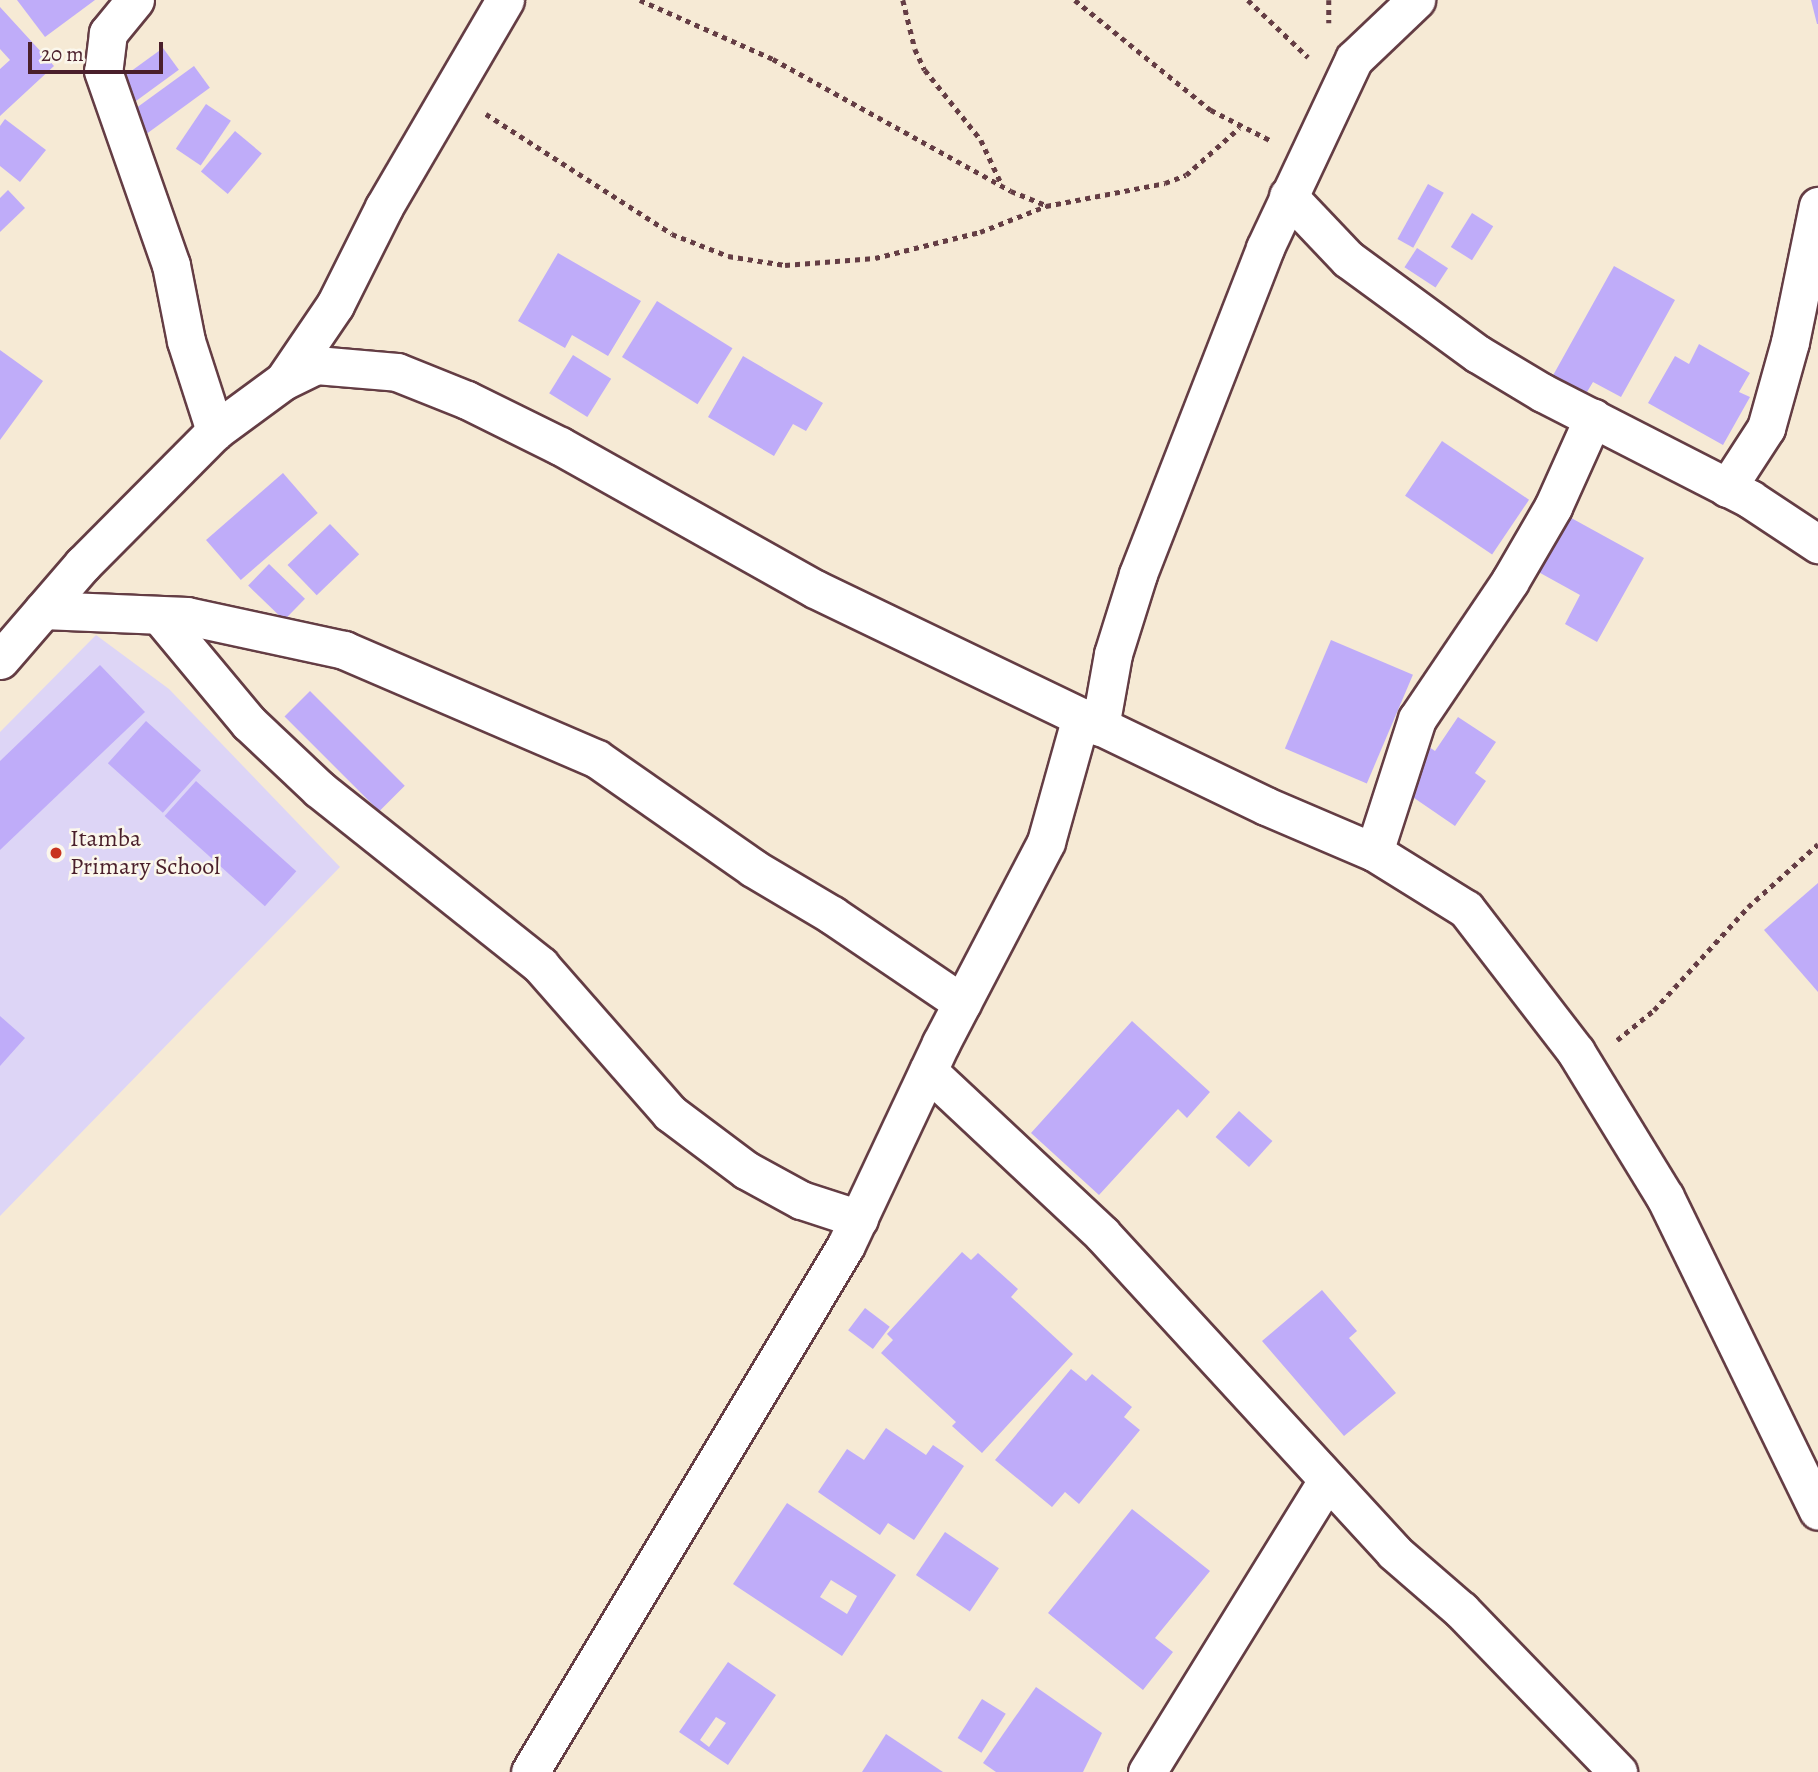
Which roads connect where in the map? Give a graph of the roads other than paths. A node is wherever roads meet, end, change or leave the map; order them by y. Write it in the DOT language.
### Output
graph roads {
  1 [pos="135,0"];
  2 [pos="505,0"];
  3 [pos="1416,0"];
  4 [pos="1288,196"];
  5 [pos="1818,206"];
  6 [pos="283,381"];
  7 [pos="1593,418"];
  8 [pos="215,431"];
  9 [pos="1727,488"];
  10 [pos="1818,544"];
  11 [pos="43,610"];
  12 [pos="159,615"];
  13 [pos="0,660"];
  14 [pos="1091,722"];
  15 [pos="1374,852"];
  16 [pos="962,1003"];
  17 [pos="928,1071"];
  18 [pos="859,1219"];
  19 [pos="1326,1481"];
  20 [pos="1818,1511"];
  21 [pos="530,1772"];
  22 [pos="1147,1772"];
  23 [pos="1618,1772"];
  1 -- 8 [label="street"];
  2 -- 6 [label="street"];
  3 -- 4 [label="street"];
  4 -- 7 [label="street"];
  4 -- 14 [label="street"];
  5 -- 9 [label="street"];
  6 -- 8 [label="street"];
  6 -- 14 [label="street"];
  7 -- 9 [label="street"];
  7 -- 15 [label="street"];
  8 -- 11 [label="street"];
  9 -- 10 [label="street"];
  11 -- 12 [label="street"];
  11 -- 13 [label="street"];
  12 -- 16 [label="street"];
  12 -- 18 [label="street"];
  14 -- 15 [label="street"];
  14 -- 16 [label="street"];
  15 -- 20 [label="street"];
  16 -- 17 [label="street"];
  17 -- 18 [label="street"];
  17 -- 19 [label="street"];
  18 -- 21 [label="street"];
  19 -- 22 [label="street"];
  19 -- 23 [label="street"];
}
